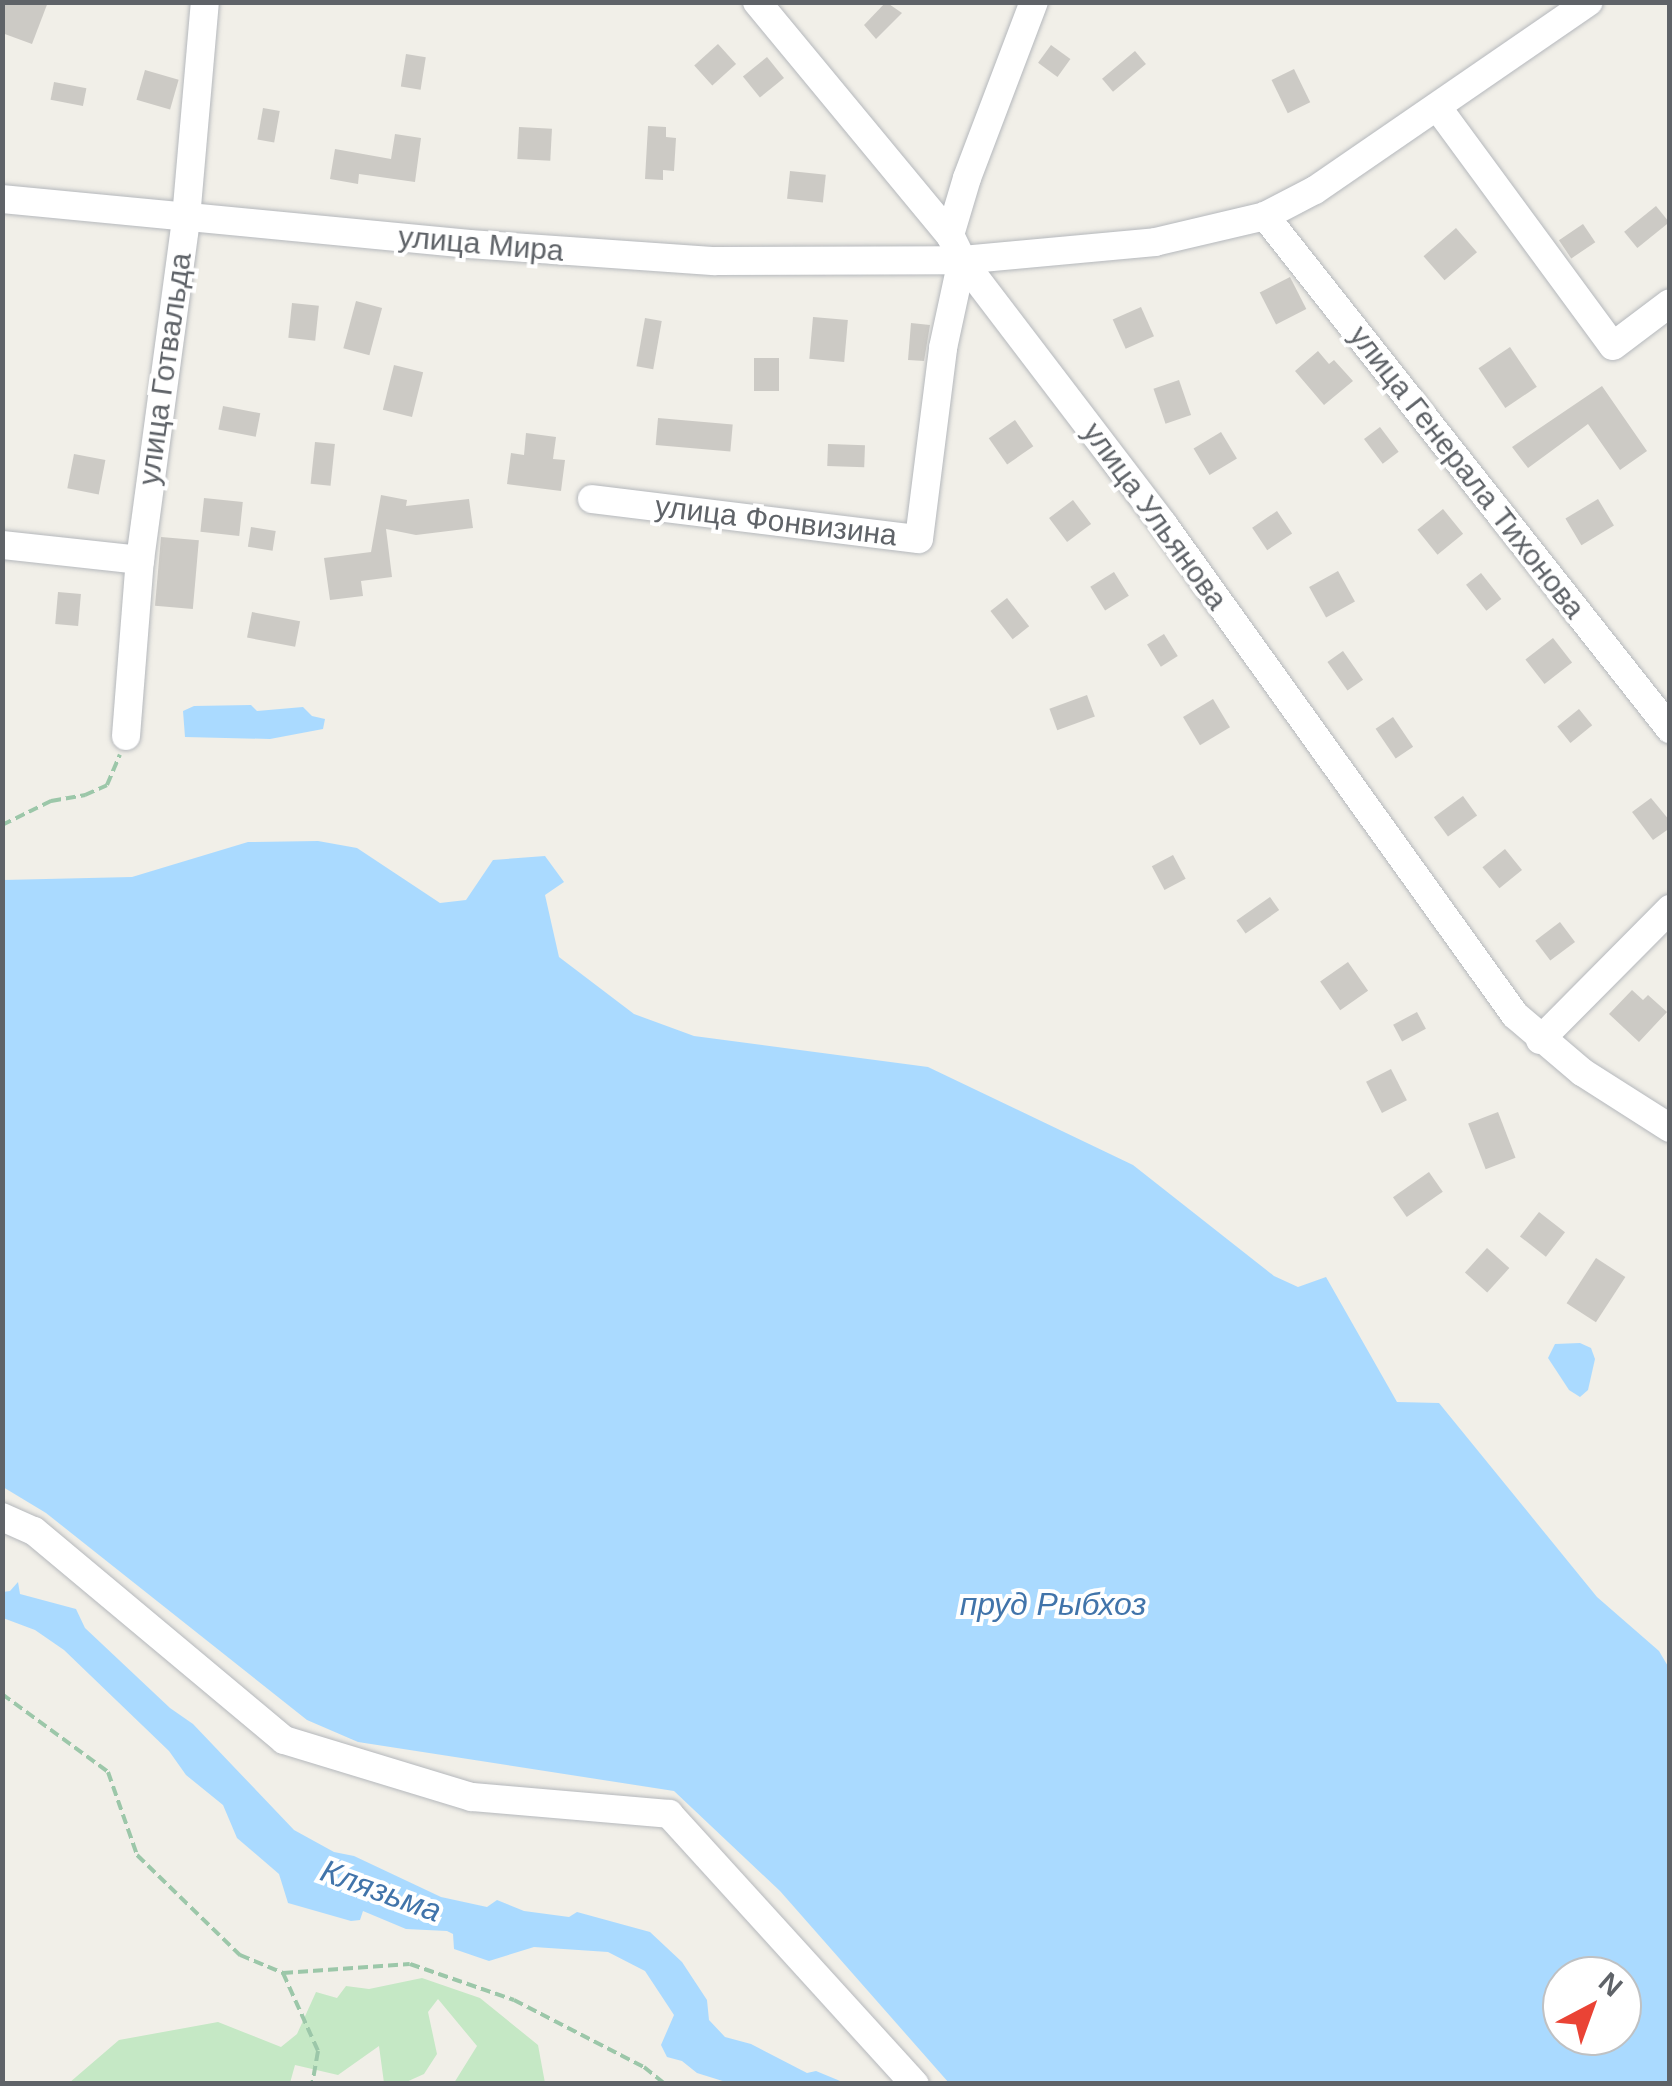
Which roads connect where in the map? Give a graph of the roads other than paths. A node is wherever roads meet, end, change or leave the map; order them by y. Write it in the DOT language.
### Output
graph roads {
  1 [pos="205,2"];
  2 [pos="757,2"];
  3 [pos="1034,2"];
  4 [pos="1588,2"];
  5 [pos="1438,108"];
  6 [pos="2,200"];
  7 [pos="1266,216"];
  8 [pos="186,218"];
  9 [pos="956,248"];
  10 [pos="1670,302"];
  11 [pos="592,498"];
  12 [pos="2,546"];
  13 [pos="140,560"];
  14 [pos="1670,729"];
  15 [pos="126,736"];
  16 [pos="1670,910"];
  17 [pos="1540,1040"];
  18 [pos="1670,1128"];
  19 [pos="2,1517"];
  20 [pos="915,2084"];
  1 -- 8 [label="street, улица Готвальда"];
  2 -- 9 [label="street, улица Ульянова"];
  3 -- 9 [label="street"];
  4 -- 5 [label="street, улица Мира"];
  5 -- 7 [label="street, улица Мира"];
  5 -- 10 [label="street"];
  6 -- 8 [label="street, улица Мира"];
  7 -- 9 [label="street, улица Мира"];
  7 -- 14 [label="street, улица Генерала Тихонова"];
  8 -- 9 [label="street, улица Мира"];
  8 -- 13 [label="street, улица Готвальда"];
  9 -- 11 [label="street, улица Фонвизина"];
  9 -- 17 [label="street, улица Ульянова"];
  12 -- 13 [label="street"];
  13 -- 15 [label="street, улица Готвальда"];
  16 -- 17 [label="street"];
  17 -- 18 [label="street, улица Ульянова"];
  19 -- 20 [label="street"];
}
